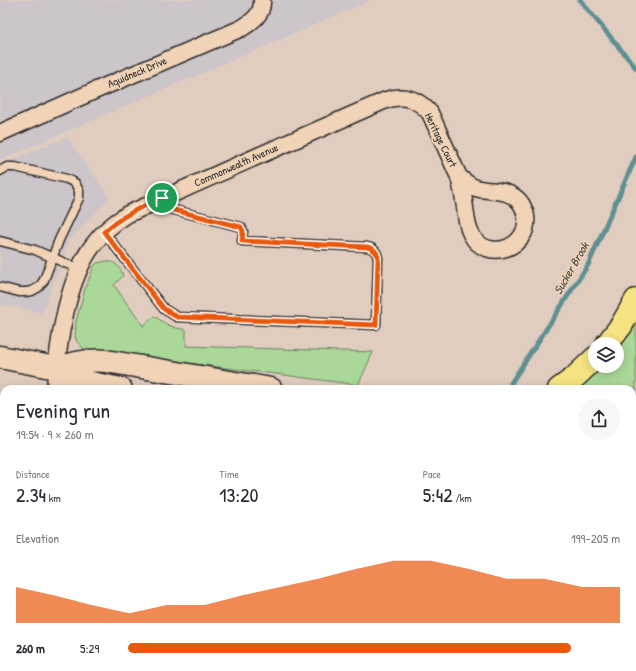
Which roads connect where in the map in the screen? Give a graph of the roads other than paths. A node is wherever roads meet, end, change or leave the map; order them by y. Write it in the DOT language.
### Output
graph roads {
  1 [pos="262,0"];
  2 [pos="421,104"];
  3 [pos="0,133"];
  4 [pos="0,171"];
  5 [pos="459,177"];
  6 [pos="162,198"];
  7 [pos="104,232"];
  8 [pos="0,241"];
  9 [pos="52,256"];
  10 [pos="79,269"];
  11 [pos="0,287"];
  12 [pos="636,300"];
  13 [pos="611,337"];
  14 [pos="0,357"];
  15 [pos="588,365"];
  16 [pos="55,379"];
  17 [pos="101,385"];
  18 [pos="247,385"];
  19 [pos="564,385"];
  1 -- 3 [label="street, Aquidneck Drive"];
  2 -- 5 [label="street, Heritage Court"];
  2 -- 6 [label="street, Commonwealth Avenue"];
  4 -- 9 [label="lane"];
  5 -- 5 [label="street, Heritage Court"];
  6 -- 7 [label="street, Commonwealth Avenue"];
  6 -- 7 [label="lane"];
  7 -- 10 [label="street, Commonwealth Avenue"];
  8 -- 9 [label="lane"];
  9 -- 10 [label="lane"];
  9 -- 11 [label="lane"];
  10 -- 16 [label="street, Commonwealth Avenue"];
  12 -- 13 [label="highway"];
  14 -- 16 [label="main road"];
  15 -- 19 [label="highway"];
  16 -- 17 [label="main road"];
  16 -- 18 [label="main road"];
}
